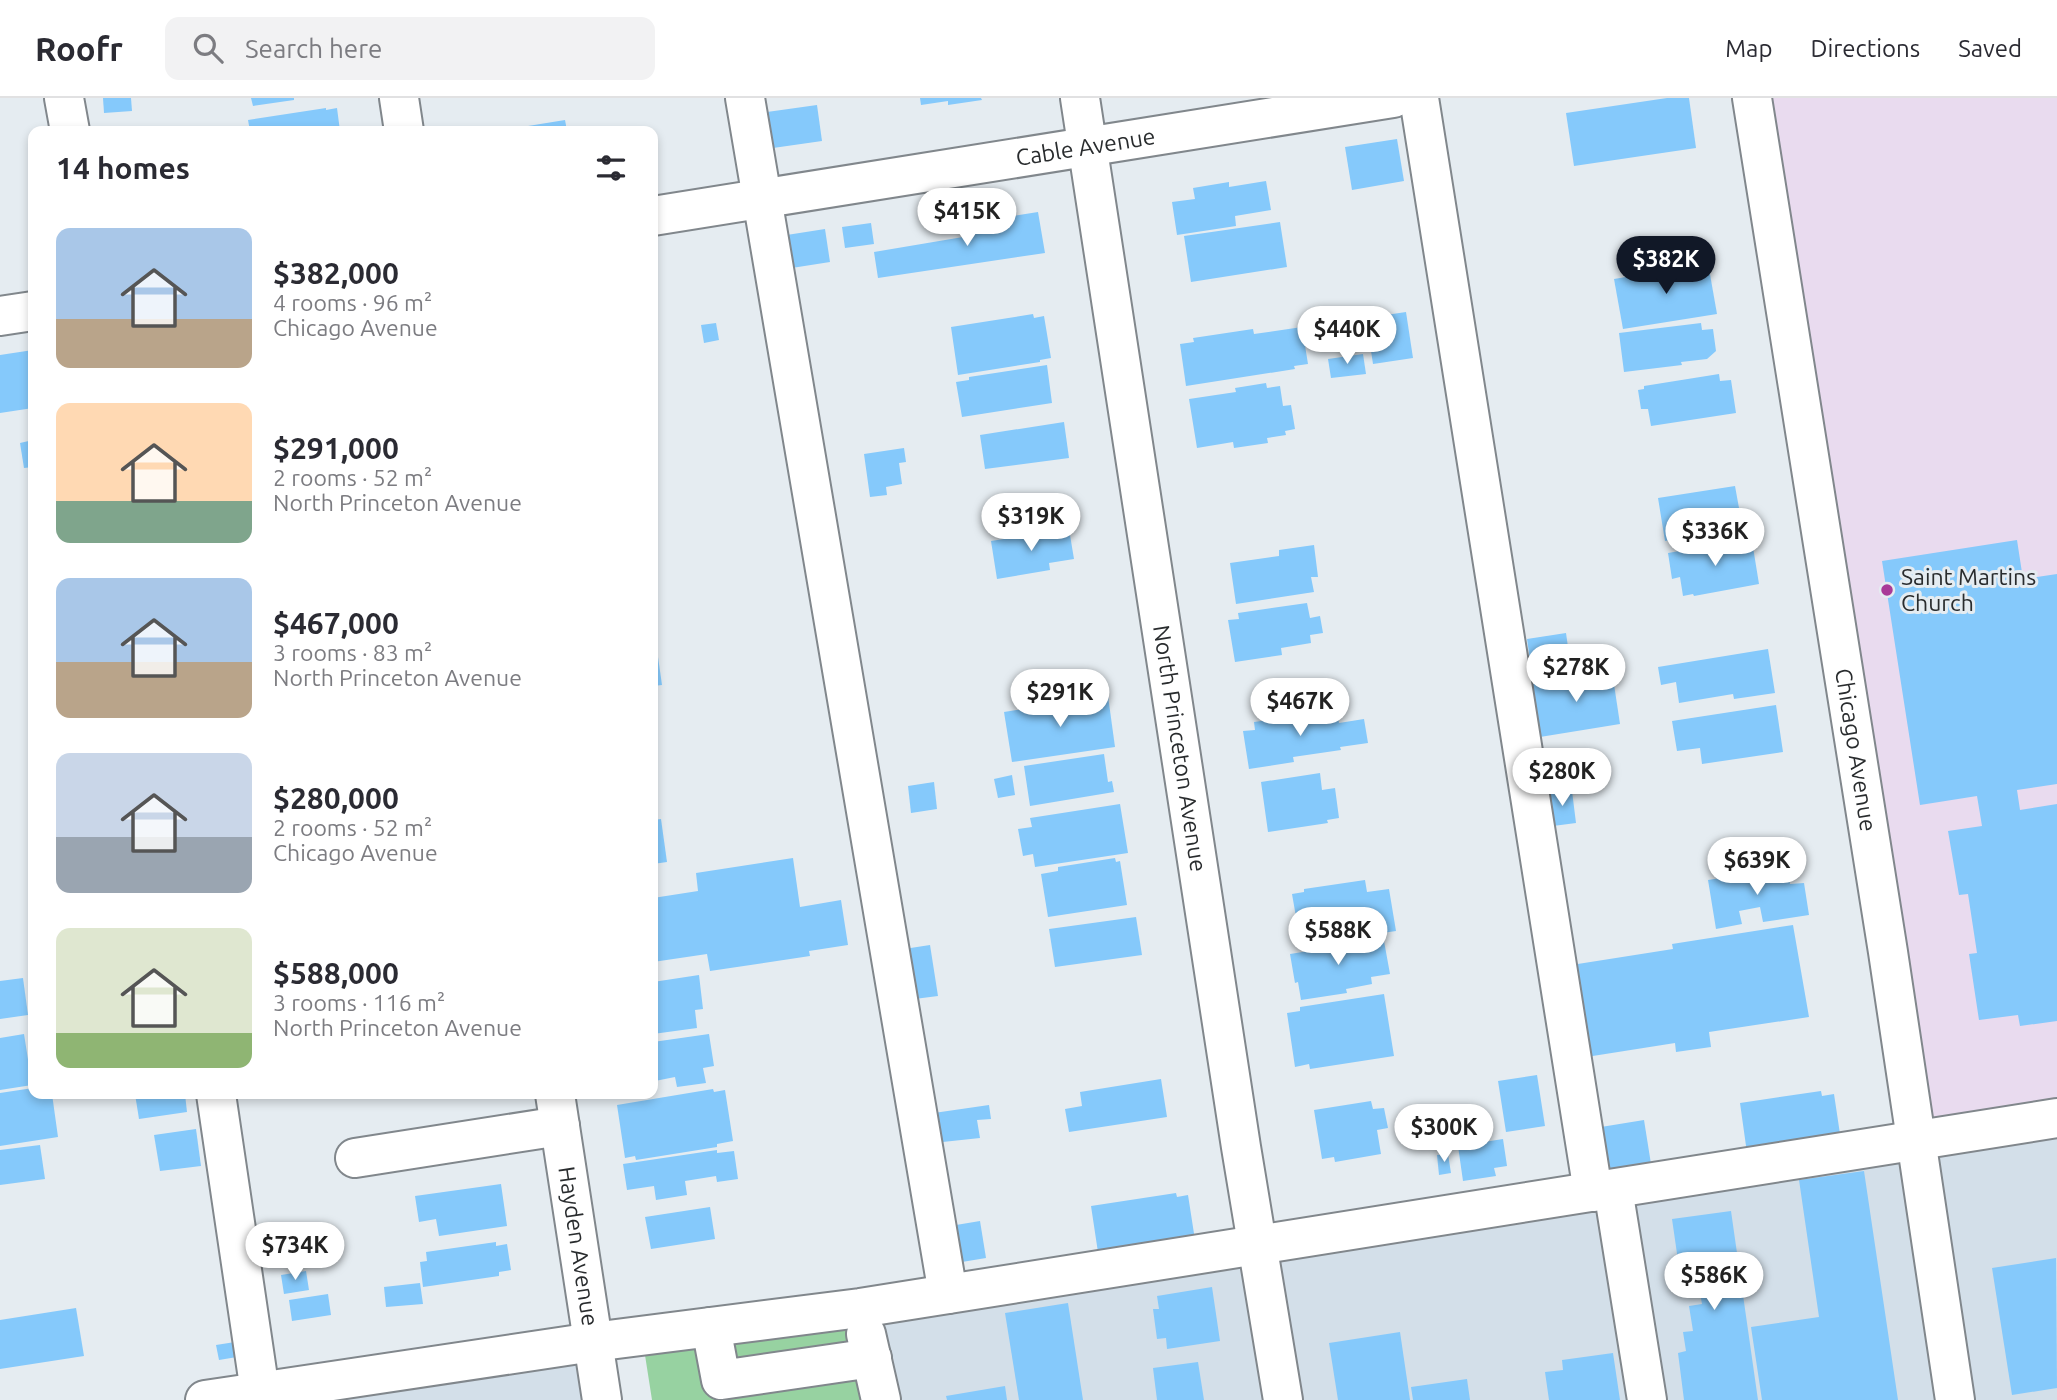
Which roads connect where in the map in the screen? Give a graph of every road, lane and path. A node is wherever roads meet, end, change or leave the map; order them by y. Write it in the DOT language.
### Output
graph roads {
  1 [pos="64,98"];
  2 [pos="399,98"];
  3 [pos="745,98"];
  4 [pos="1080,98"];
  5 [pos="1392,98"];
  6 [pos="1419,98"];
  7 [pos="1752,98"];
  8 [pos="69,126"];
  9 [pos="403,126"];
  10 [pos="1087,146"];
  11 [pos="760,198"];
  12 [pos="658,215"];
  13 [pos="28,312"];
  14 [pos="0,316"];
  15 [pos="217,1099"];
  16 [pos="557,1110"];
  17 [pos="2057,1118"];
  18 [pos="1916,1142"];
  19 [pos="355,1158"];
  20 [pos="1603,1191"];
  21 [pos="1258,1246"];
  22 [pos="948,1294"];
  23 [pos="860,1308"];
  24 [pos="711,1327"];
  25 [pos="593,1342"];
  26 [pos="872,1358"];
  27 [pos="260,1392"];
  28 [pos="205,1400"];
  29 [pos="602,1400"];
  30 [pos="881,1400"];
  31 [pos="1283,1400"];
  32 [pos="1647,1400"];
  33 [pos="1955,1400"];
  1 -- 8 [label="street"];
  2 -- 9 [label="street"];
  3 -- 11 [label="street"];
  4 -- 10 [label="street, North Princeton Avenue"];
  5 -- 10 [label="street, Cable Avenue"];
  6 -- 20 [label="street"];
  7 -- 18 [label="street, Chicago Avenue"];
  10 -- 11 [label="street, Cable Avenue"];
  10 -- 21 [label="street, North Princeton Avenue"];
  11 -- 12 [label="street, Cable Avenue"];
  11 -- 22 [label="street"];
  13 -- 14 [label="street"];
  15 -- 27 [label="street"];
  16 -- 19 [label="street"];
  16 -- 25 [label="street, Hayden Avenue"];
  17 -- 18 [label="street"];
  18 -- 20 [label="street"];
  18 -- 33 [label="street, Chicago Avenue"];
  20 -- 21 [label="street"];
  20 -- 32 [label="street"];
  21 -- 22 [label="street"];
  21 -- 31 [label="street, North Princeton Avenue"];
  22 -- 23 [label="street"];
  23 -- 24 [label="street"];
  23 -- 26 [label="street"];
  24 -- 25 [label="street"];
  24 -- 26 [label="street"];
  25 -- 27 [label="street"];
  25 -- 29 [label="street, Hayden Avenue"];
  26 -- 30 [label="street"];
  27 -- 28 [label="street"];
}
